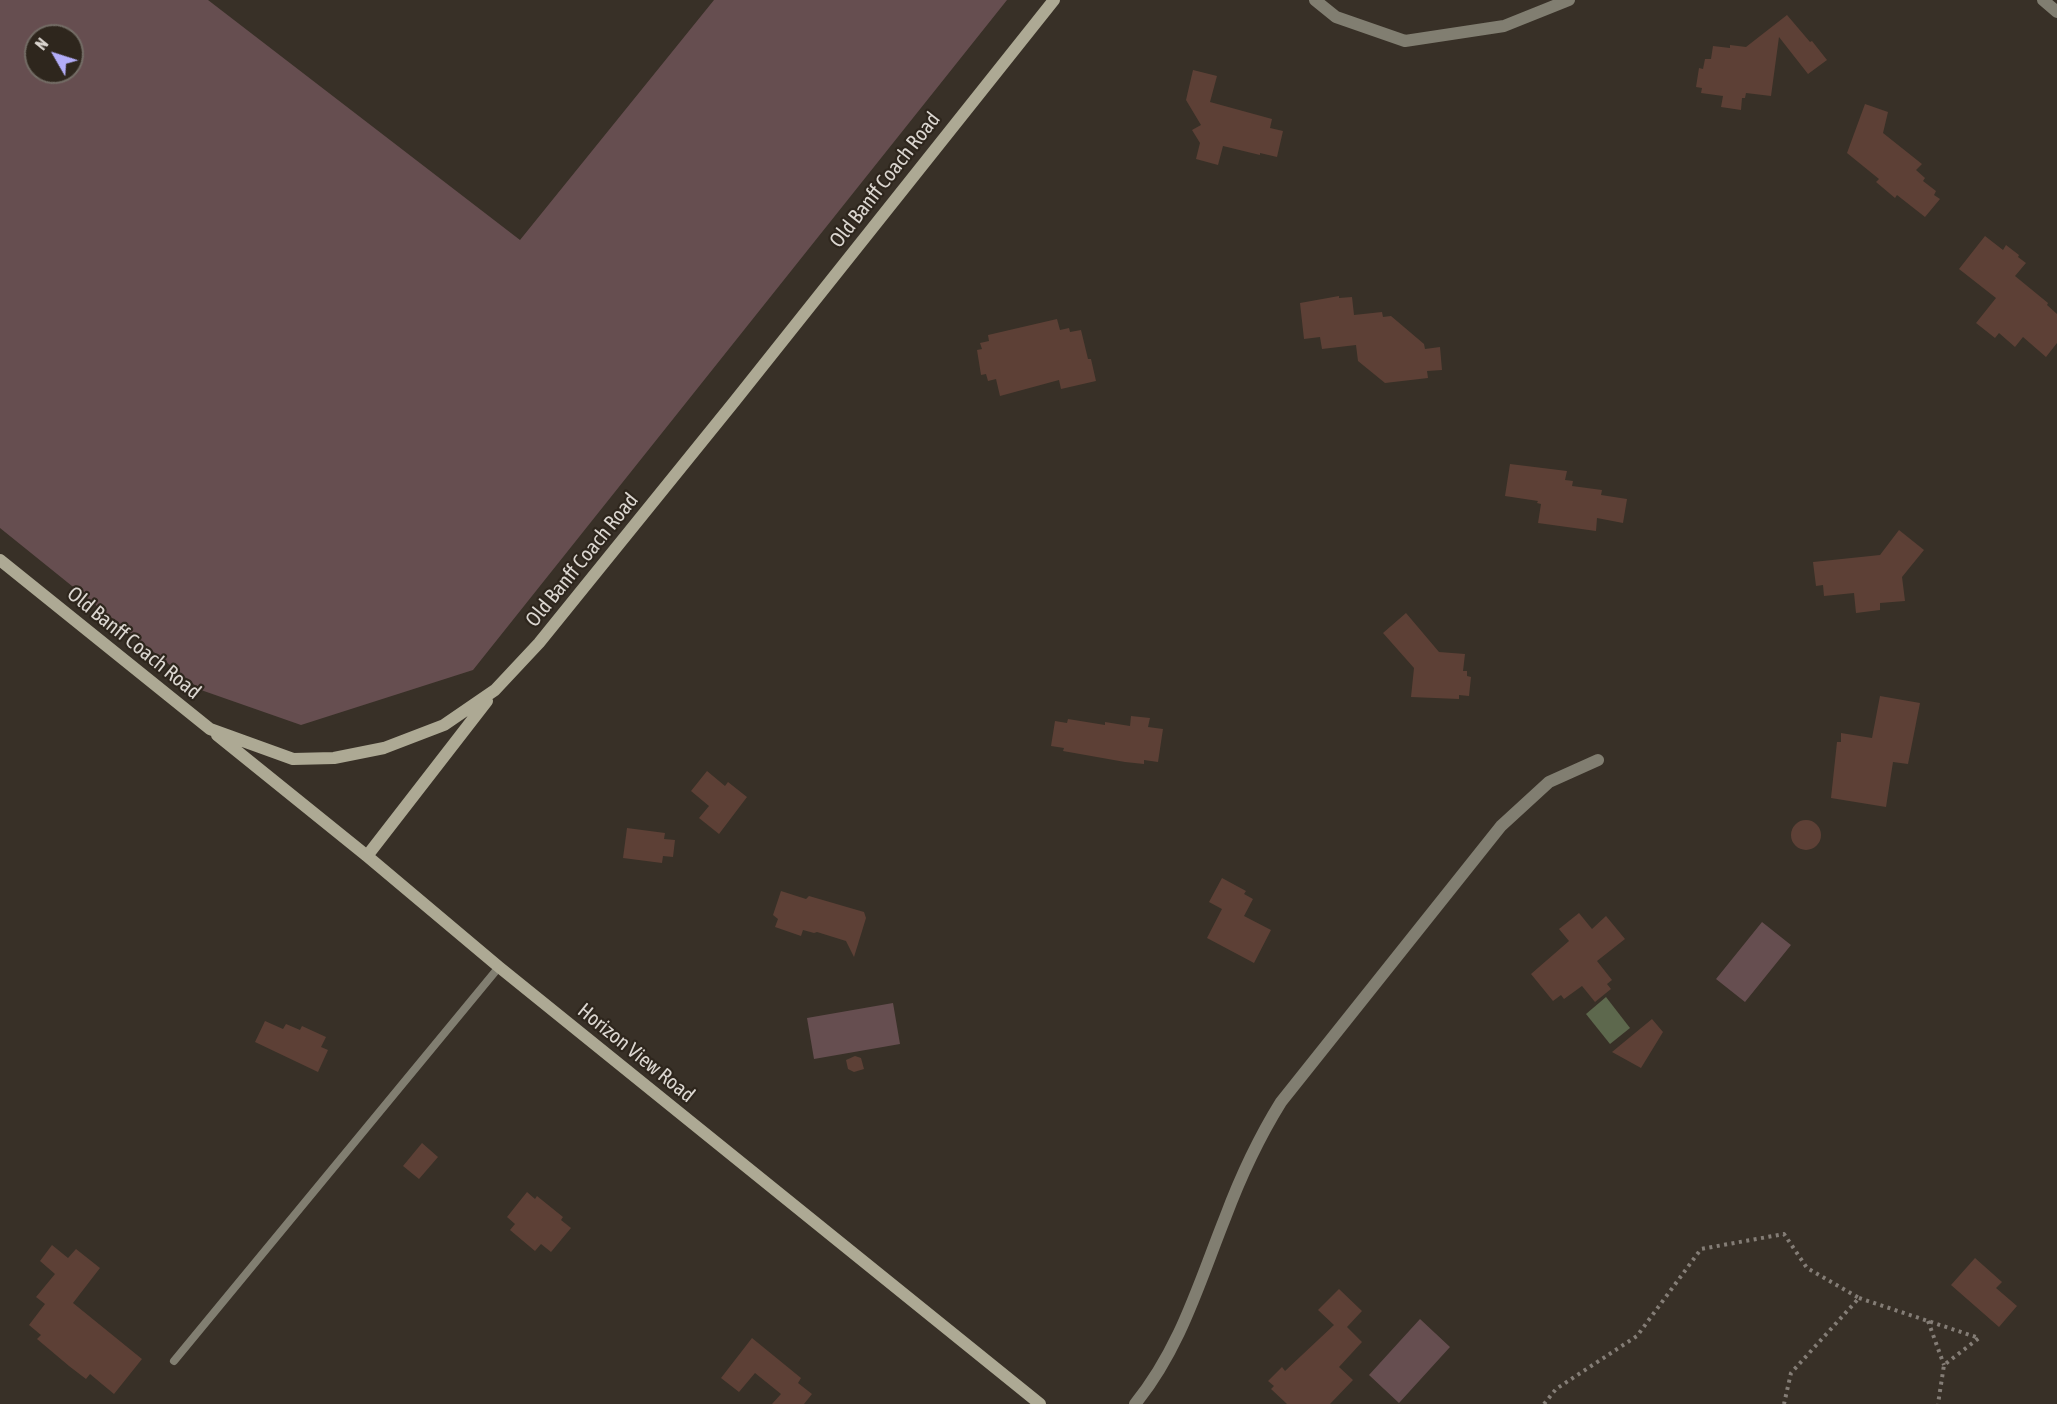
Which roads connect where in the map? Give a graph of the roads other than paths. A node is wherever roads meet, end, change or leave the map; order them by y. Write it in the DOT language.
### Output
graph roads {
  1 [pos="1054,0"];
  2 [pos="1315,0"];
  3 [pos="1569,0"];
  4 [pos="2043,0"];
  5 [pos="2057,12"];
  6 [pos="0,560"];
  7 [pos="495,690"];
  8 [pos="210,729"];
  9 [pos="1598,760"];
  10 [pos="367,856"];
  11 [pos="499,967"];
  12 [pos="174,1361"];
  13 [pos="1040,1404"];
  14 [pos="1135,1404"];
  1 -- 7 [label="main road, Old Banff Coach Road"];
  2 -- 3 [label="street"];
  4 -- 5 [label="street"];
  6 -- 8 [label="main road, Old Banff Coach Road"];
  7 -- 8 [label="main road, Old Banff Coach Road"];
  7 -- 10 [label="main road"];
  8 -- 10 [label="main road, Horizon View Road"];
  9 -- 14 [label="street"];
  10 -- 11 [label="main road, Horizon View Road"];
  11 -- 12 [label="lane"];
  11 -- 13 [label="main road, Horizon View Road"];
}
